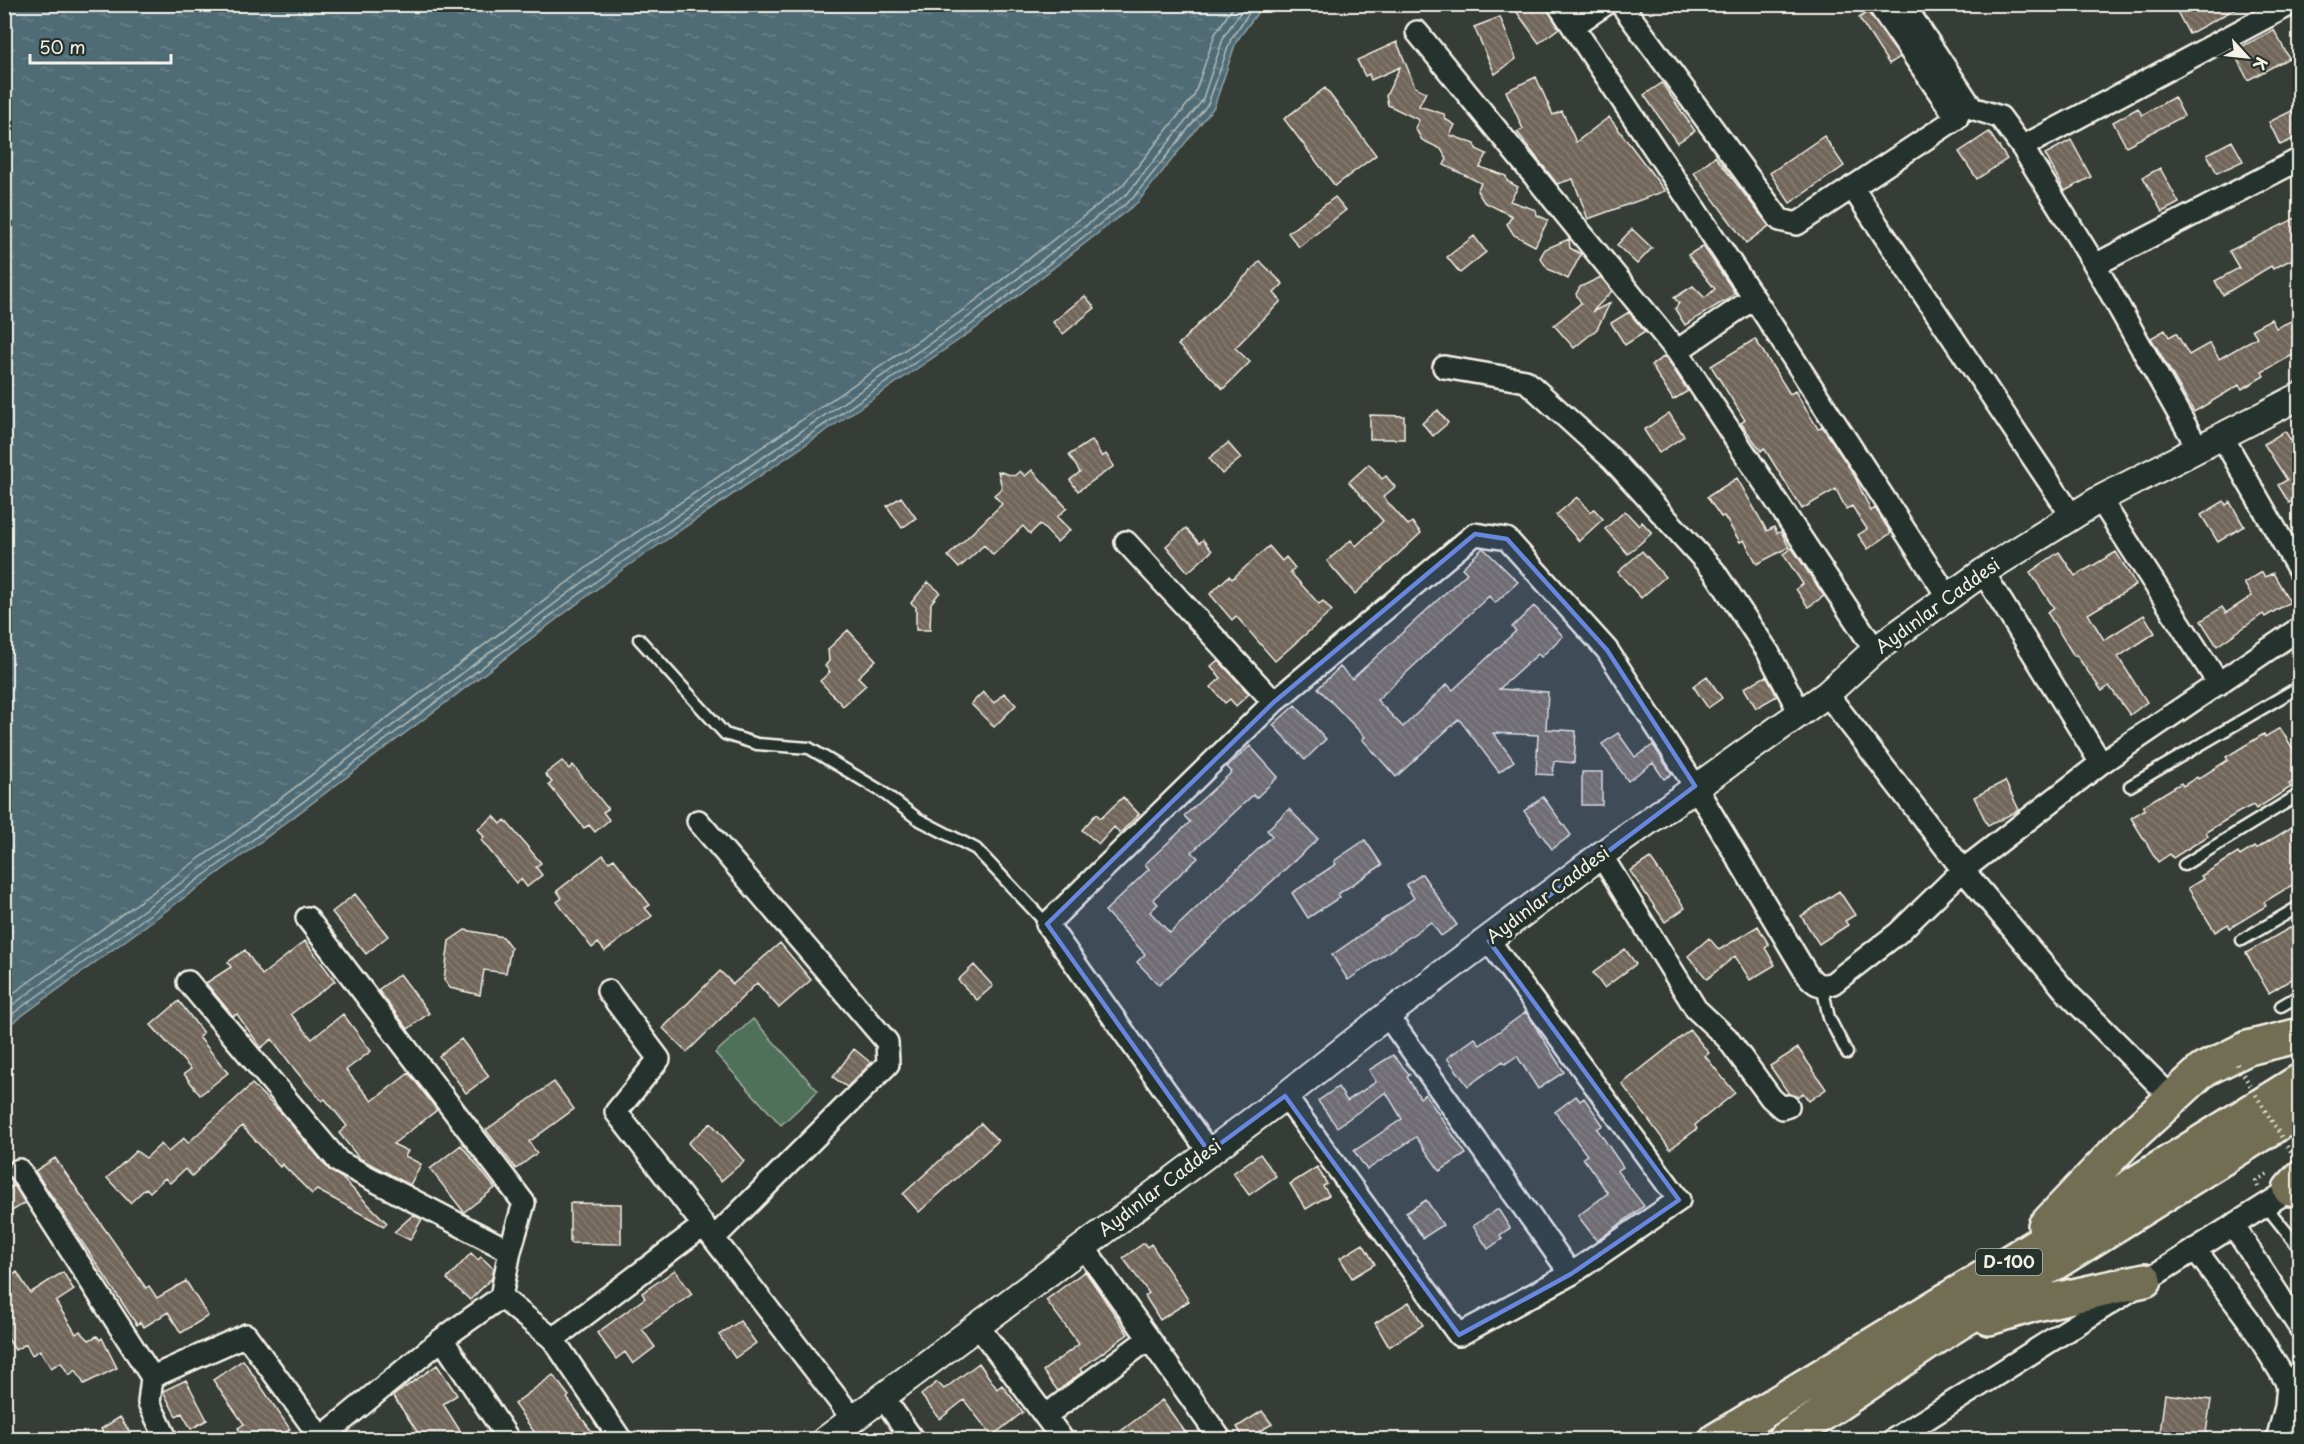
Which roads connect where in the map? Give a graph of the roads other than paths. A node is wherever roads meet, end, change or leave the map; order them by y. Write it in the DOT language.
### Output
graph roads {
  1 [pos="1558,4"];
  2 [pos="1606,4"];
  3 [pos="1621,4"];
  4 [pos="1878,4"];
  5 [pos="1903,4"];
  6 [pos="2291,4"];
  7 [pos="1573,26"];
  8 [pos="1417,32"];
  9 [pos="2022,147"];
  10 [pos="2300,159"];
  11 [pos="1852,187"];
  12 [pos="2095,266"];
  13 [pos="1754,298"];
  14 [pos="1677,351"];
  15 [pos="1444,367"];
  16 [pos="2300,396"];
  17 [pos="2223,438"];
  18 [pos="2198,448"];
  19 [pos="2100,500"];
  20 [pos="2072,516"];
  21 [pos="1126,542"];
  22 [pos="1983,572"];
  23 [pos="2300,572"];
  24 [pos="1948,597"];
  25 [pos="2300,628"];
  26 [pos="639,639"];
  27 [pos="1875,650"];
  28 [pos="2219,684"];
  29 [pos="1827,694"];
  30 [pos="2300,695"];
  31 [pos="1274,702"];
  32 [pos="1800,713"];
  33 [pos="2101,763"];
  34 [pos="1695,786"];
  35 [pos="2130,786"];
  36 [pos="2300,794"];
  37 [pos="698,821"];
  38 [pos="1600,855"];
  39 [pos="2184,865"];
  40 [pos="1963,870"];
  41 [pos="2300,906"];
  42 [pos="307,918"];
  43 [pos="1047,924"];
  44 [pos="2242,940"];
  45 [pos="1489,941"];
  46 [pos="188,982"];
  47 [pos="1822,986"];
  48 [pos="608,991"];
  49 [pos="2300,995"];
  50 [pos="2281,1006"];
  51 [pos="1387,1015"];
  52 [pos="2300,1035"];
  53 [pos="1847,1053"];
  54 [pos="2300,1081"];
  55 [pos="1285,1096"];
  56 [pos="2172,1098"];
  57 [pos="1788,1106"];
  58 [pos="2300,1110"];
  59 [pos="1209,1152"];
  60 [pos="19,1170"];
  61 [pos="2290,1183"];
  62 [pos="2233,1225"];
  63 [pos="709,1231"];
  64 [pos="1083,1246"];
  65 [pos="2195,1249"];
  66 [pos="2300,1249"];
  67 [pos="510,1251"];
  68 [pos="2014,1259"];
  69 [pos="1571,1274"];
  70 [pos="2145,1280"];
  71 [pos="501,1297"];
  72 [pos="978,1326"];
  73 [pos="2300,1328"];
  74 [pos="1944,1332"];
  75 [pos="442,1339"];
  76 [pos="553,1339"];
  77 [pos="1148,1339"];
  78 [pos="152,1377"];
  79 [pos="2294,1391"];
  80 [pos="883,1397"];
  81 [pos="1045,1416"];
  82 [pos="853,1419"];
  83 [pos="322,1439"];
  84 [pos="167,1440"];
  85 [pos="509,1440"];
  86 [pos="621,1440"];
  87 [pos="825,1440"];
  88 [pos="913,1440"];
  89 [pos="1064,1440"];
  90 [pos="1221,1440"];
  91 [pos="1716,1440"];
  92 [pos="1784,1440"];
  93 [pos="1893,1440"];
  94 [pos="2277,1440"];
  1 -- 7 [label="street"];
  2 -- 7 [label="street"];
  3 -- 11 [label="street"];
  4 -- 11 [label="street"];
  5 -- 9 [label="street"];
  6 -- 9 [label="street"];
  7 -- 13 [label="street"];
  8 -- 14 [label="street"];
  9 -- 12 [label="street"];
  10 -- 12 [label="street"];
  11 -- 20 [label="street"];
  12 -- 18 [label="street"];
  13 -- 14 [label="street"];
  13 -- 24 [label="street"];
  14 -- 27 [label="street"];
  15 -- 32 [label="street"];
  16 -- 17 [label="street, Aydınlar Caddesi"];
  17 -- 18 [label="street, Aydınlar Caddesi"];
  17 -- 23 [label="street"];
  18 -- 19 [label="street, Aydınlar Caddesi"];
  19 -- 20 [label="street, Aydınlar Caddesi"];
  19 -- 28 [label="street"];
  20 -- 22 [label="street, Aydınlar Caddesi"];
  21 -- 31 [label="street"];
  22 -- 24 [label="street, Aydınlar Caddesi"];
  22 -- 33 [label="street"];
  24 -- 27 [label="street, Aydınlar Caddesi"];
  25 -- 28 [label="street"];
  26 -- 43 [label="lane"];
  27 -- 29 [label="street, Aydınlar Caddesi"];
  28 -- 33 [label="street"];
  29 -- 32 [label="street, Aydınlar Caddesi"];
  29 -- 40 [label="street"];
  30 -- 35 [label="lane"];
  31 -- 34 [label="street"];
  31 -- 43 [label="street"];
  32 -- 34 [label="street, Aydınlar Caddesi"];
  33 -- 40 [label="street"];
  34 -- 38 [label="street, Aydınlar Caddesi"];
  34 -- 47 [label="street"];
  36 -- 39 [label="lane"];
  37 -- 63 [label="street"];
  38 -- 45 [label="street, Aydınlar Caddesi"];
  38 -- 57 [label="street"];
  40 -- 47 [label="street"];
  40 -- 56 [label="street"];
  41 -- 44 [label="lane"];
  42 -- 67 [label="street"];
  43 -- 59 [label="street"];
  45 -- 51 [label="street, Aydınlar Caddesi"];
  45 -- 69 [label="street"];
  46 -- 67 [label="street"];
  47 -- 53 [label="lane"];
  48 -- 63 [label="street"];
  49 -- 50 [label="lane"];
  51 -- 55 [label="street, Aydınlar Caddesi"];
  51 -- 69 [label="street"];
  52 -- 56 [label="highway"];
  54 -- 68 [label="highway, D-100"];
  55 -- 59 [label="street, Aydınlar Caddesi"];
  55 -- 69 [label="street"];
  56 -- 68 [label="highway"];
  58 -- 74 [label="highway, D-100"];
  59 -- 64 [label="street, Aydınlar Caddesi"];
  60 -- 78 [label="street"];
  61 -- 62 [label="street"];
  61 -- 66 [label="lane"];
  62 -- 65 [label="street"];
  62 -- 73 [label="street"];
  63 -- 76 [label="street"];
  63 -- 82 [label="street"];
  64 -- 72 [label="street, Aydınlar Caddesi"];
  64 -- 77 [label="street"];
  65 -- 70 [label="street"];
  65 -- 79 [label="street"];
  67 -- 71 [label="street"];
  68 -- 91 [label="highway, D-100"];
  70 -- 74 [label="highway"];
  70 -- 93 [label="street"];
  71 -- 75 [label="street"];
  71 -- 76 [label="street"];
  72 -- 80 [label="street, Aydınlar Caddesi"];
  72 -- 81 [label="street"];
  74 -- 92 [label="highway, D-100"];
  75 -- 83 [label="street"];
  75 -- 85 [label="street"];
  76 -- 86 [label="street"];
  77 -- 81 [label="street"];
  77 -- 90 [label="street"];
  78 -- 83 [label="street"];
  78 -- 84 [label="street"];
  79 -- 94 [label="street"];
  80 -- 82 [label="street, Aydınlar Caddesi"];
  80 -- 88 [label="street"];
  81 -- 89 [label="street"];
  82 -- 87 [label="street, Aydınlar Caddesi"];
}
